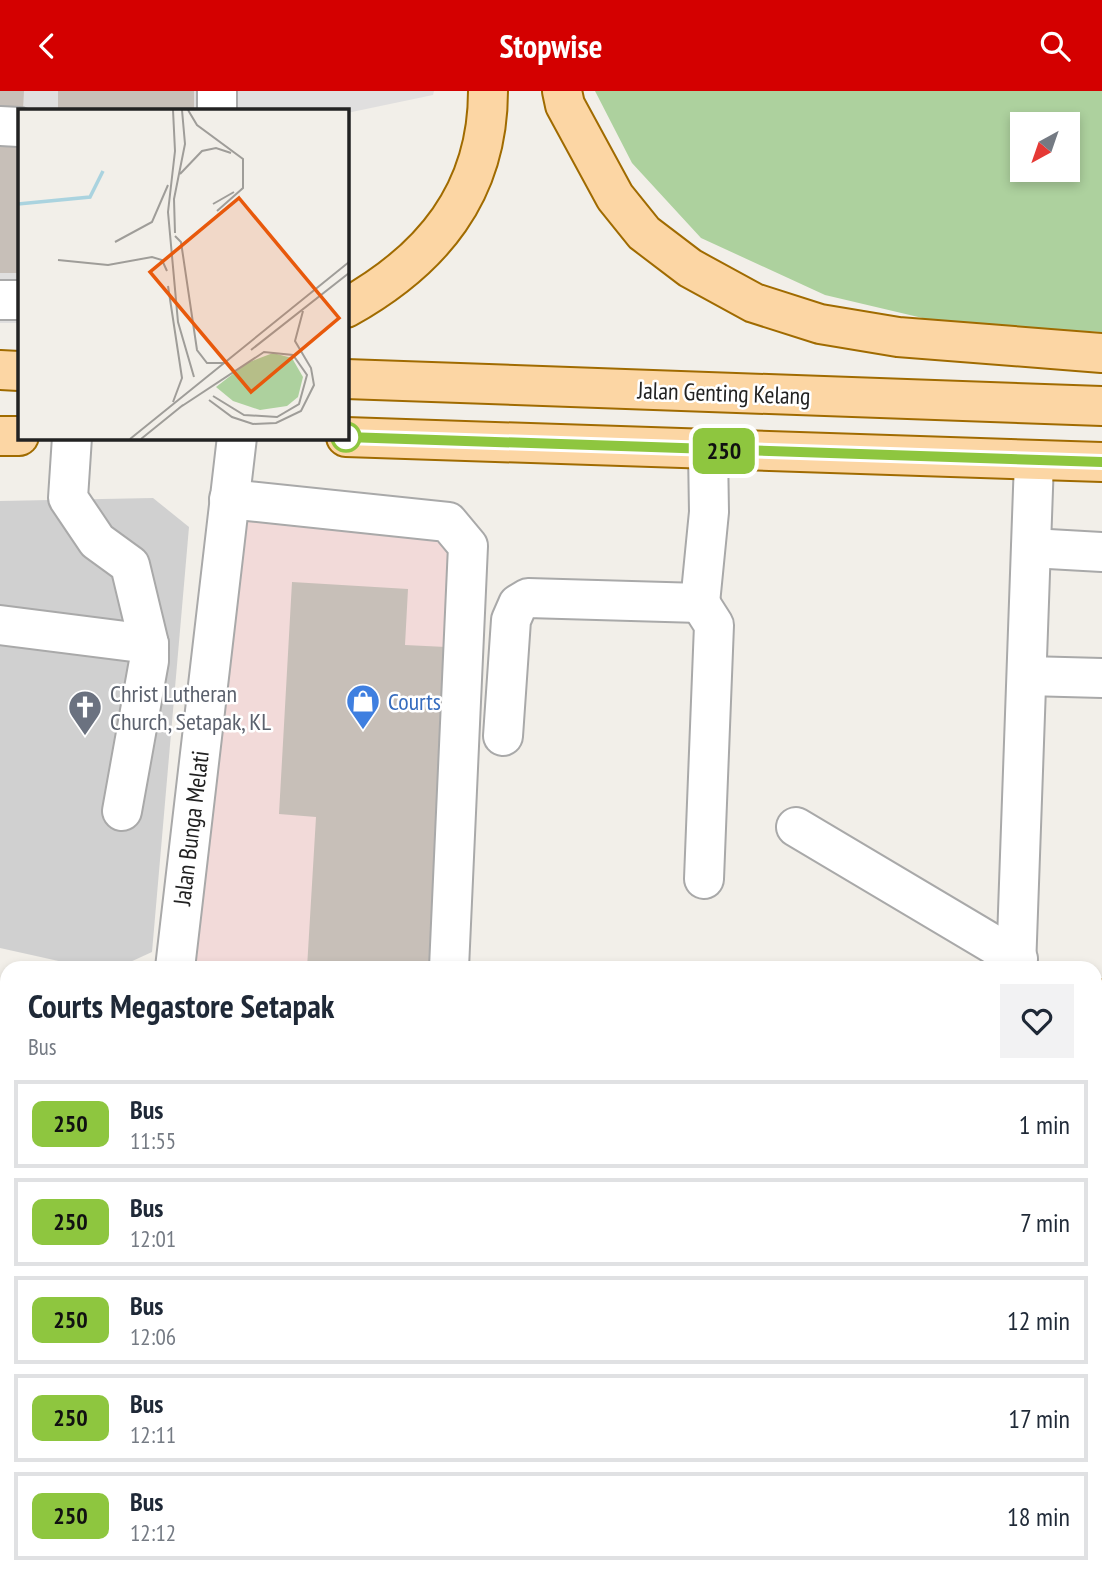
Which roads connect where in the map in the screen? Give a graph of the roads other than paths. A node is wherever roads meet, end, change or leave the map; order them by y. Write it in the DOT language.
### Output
graph roads {
  1 [pos="217,91"];
  2 [pos="488,91"];
  3 [pos="562,91"];
  4 [pos="217,109"];
  5 [pos="0,126"];
  6 [pos="18,127"];
  7 [pos="0,300"];
  8 [pos="18,300"];
  9 [pos="348,307"];
  10 [pos="1102,353"];
  11 [pos="0,370"];
  12 [pos="18,371"];
  13 [pos="348,379"];
  14 [pos="1102,406"];
  15 [pos="0,436"];
  16 [pos="18,436"];
  17 [pos="348,437"];
  18 [pos="72,439"];
  19 [pos="237,439"];
  20 [pos="708,451"];
  21 [pos="1034,461"];
  22 [pos="1102,462"];
  23 [pos="229,499"];
  24 [pos="1031,548"];
  25 [pos="1102,552"];
  26 [pos="700,603"];
  27 [pos="0,625"];
  28 [pos="149,644"];
  29 [pos="1027,676"];
  30 [pos="1102,678"];
  31 [pos="503,736"];
  32 [pos="122,811"];
  33 [pos="796,827"];
  34 [pos="704,879"];
  35 [pos="176,961"];
  36 [pos="449,961"];
  37 [pos="1014,961"];
  38 [pos="1017,961"];
  1 -- 4 [label="street"];
  2 -- 9 [label="main road"];
  3 -- 10 [label="main road"];
  5 -- 6 [label="street"];
  7 -- 8 [label="street"];
  11 -- 12 [label="main road"];
  13 -- 14 [label="main road, Jalan Genting Kelang"];
  15 -- 16 [label="main road"];
  17 -- 20 [label="main road"];
  18 -- 28 [label="street"];
  19 -- 23 [label="street, Jalan Bunga Melati"];
  20 -- 21 [label="main road"];
  20 -- 26 [label="street"];
  21 -- 22 [label="main road"];
  21 -- 24 [label="street"];
  23 -- 35 [label="street, Jalan Bunga Melati"];
  23 -- 36 [label="street"];
  24 -- 25 [label="street"];
  24 -- 29 [label="street"];
  26 -- 31 [label="street"];
  26 -- 34 [label="street"];
  27 -- 28 [label="street"];
  28 -- 32 [label="street"];
  29 -- 30 [label="street"];
  29 -- 38 [label="street"];
  33 -- 37 [label="street"];
}
